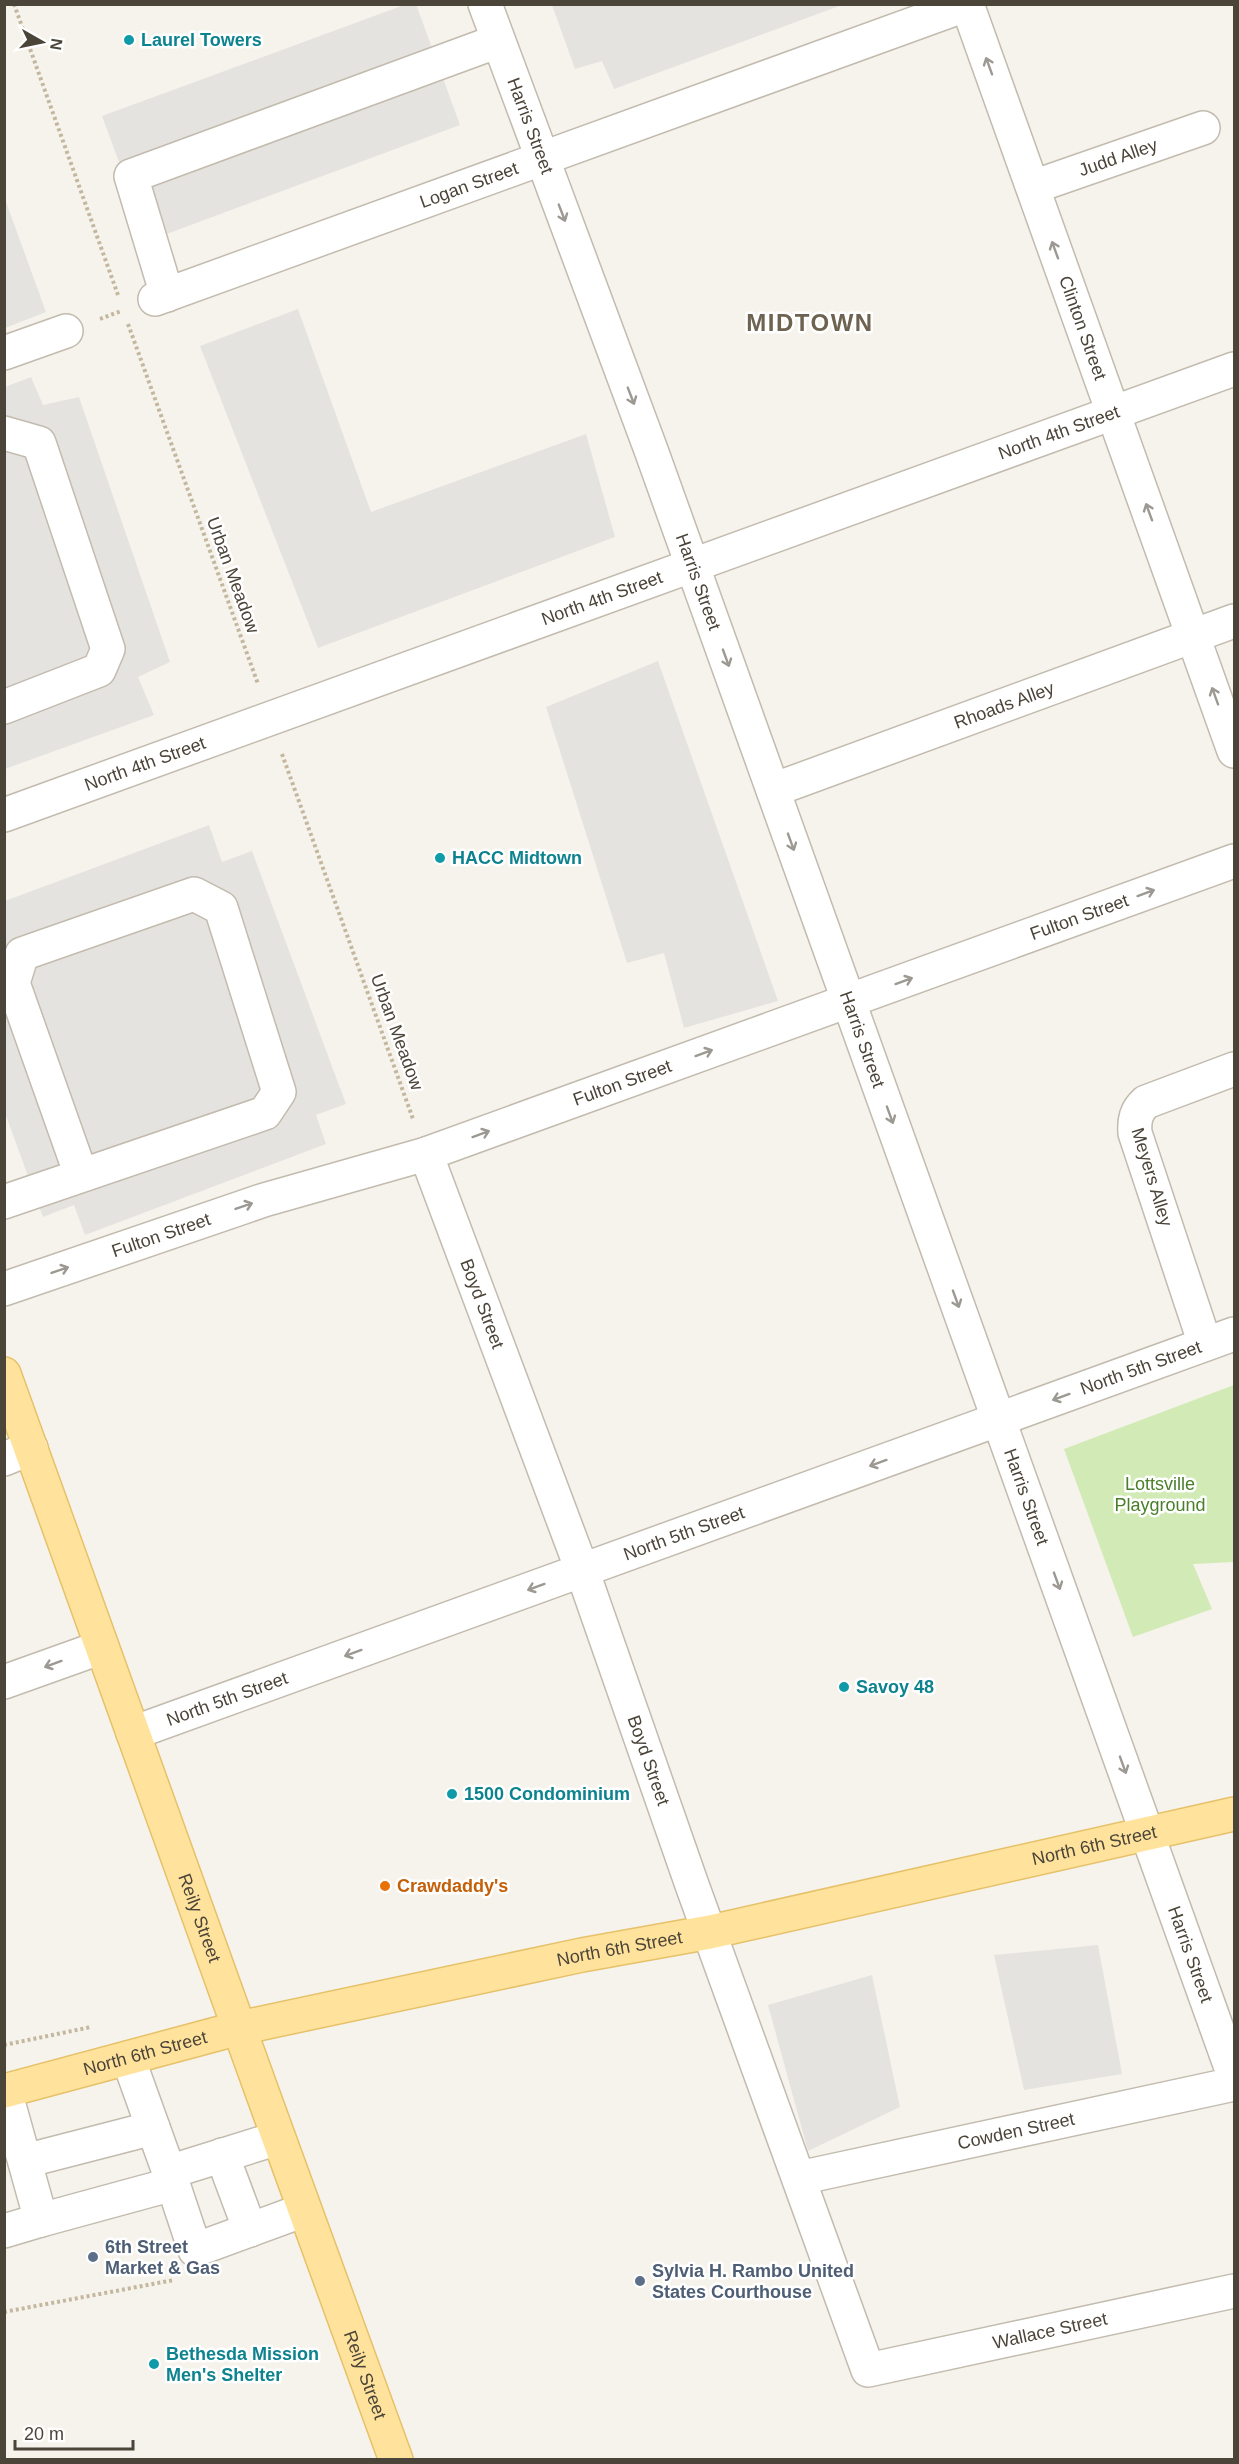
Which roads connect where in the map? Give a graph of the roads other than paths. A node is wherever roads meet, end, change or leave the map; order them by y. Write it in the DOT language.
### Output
graph roads {
  1 [pos="485,4"];
  2 [pos="967,5"];
  3 [pos="498,41"];
  4 [pos="1203,128"];
  5 [pos="541,159"];
  6 [pos="1033,187"];
  7 [pos="66,331"];
  8 [pos="4,353"];
  9 [pos="1234,369"];
  10 [pos="1113,413"];
  11 [pos="4,433"];
  12 [pos="693,565"];
  13 [pos="1234,621"];
  14 [pos="1193,636"];
  15 [pos="4,707"];
  16 [pos="1234,751"];
  17 [pos="773,790"];
  18 [pos="4,815"];
  19 [pos="1234,861"];
  20 [pos="849,1001"];
  21 [pos="1234,1069"];
  22 [pos="426,1154"];
  23 [pos="81,1175"];
  24 [pos="4,1202"];
  25 [pos="4,1289"];
  26 [pos="1220,1339"];
  27 [pos="4,1374"];
  28 [pos="999,1419"];
  29 [pos="18,1454"];
  30 [pos="582,1570"];
  31 [pos="102,1647"];
  32 [pos="4,1682"];
  33 [pos="133,1733"];
  34 [pos="1234,1814"];
  35 [pos="1147,1834"];
  36 [pos="710,1932"];
  37 [pos="239,2028"];
  38 [pos="128,2058"];
  39 [pos="1234,2076"];
  40 [pos="1234,2084"];
  41 [pos="5,2091"];
  42 [pos="153,2128"];
  43 [pos="278,2138"];
  44 [pos="222,2155"];
  45 [pos="26,2161"];
  46 [pos="171,2178"];
  47 [pos="799,2178"];
  48 [pos="304,2210"];
  49 [pos="41,2220"];
  50 [pos="250,2230"];
  51 [pos="4,2231"];
  52 [pos="1234,2291"];
  53 [pos="868,2370"];
  54 [pos="396,2460"];
  1 -- 3 [label="street, Harris Street"];
  2 -- 5 [label="street, Logan Street"];
  6 -- 2 [label="street, Clinton Street, one-way"];
  3 -- 5 [label="street, Harris Street"];
  3 -- 5 [label="street, Logan Street"];
  4 -- 6 [label="street, Judd Alley"];
  5 -- 12 [label="street, Harris Street, one-way"];
  10 -- 6 [label="street, Clinton Street, one-way"];
  7 -- 8 [label="street"];
  9 -- 10 [label="street, North 4th Street"];
  10 -- 12 [label="street, North 4th Street"];
  14 -- 10 [label="street, Clinton Street, one-way"];
  11 -- 15 [label="street"];
  12 -- 17 [label="street, Harris Street, one-way"];
  12 -- 18 [label="street, North 4th Street"];
  13 -- 14 [label="street, Rhoads Alley"];
  16 -- 14 [label="street, Clinton Street, one-way"];
  14 -- 17 [label="street, Rhoads Alley"];
  17 -- 20 [label="street, Harris Street, one-way"];
  20 -- 19 [label="street, Fulton Street, one-way"];
  22 -- 20 [label="street, Fulton Street, one-way"];
  20 -- 28 [label="street, Harris Street, one-way"];
  21 -- 26 [label="street, Meyers Alley"];
  25 -- 22 [label="street, Fulton Street, one-way"];
  22 -- 30 [label="street, Boyd Street"];
  23 -- 23 [label="street"];
  23 -- 24 [label="street"];
  26 -- 28 [label="street, North 5th Street, one-way"];
  27 -- 29 [label="main road, Reily Street"];
  28 -- 30 [label="street, North 5th Street, one-way"];
  28 -- 35 [label="street, Harris Street, one-way"];
  29 -- 31 [label="main road, Reily Street"];
  30 -- 33 [label="street, North 5th Street, one-way"];
  30 -- 36 [label="street, Boyd Street"];
  31 -- 32 [label="street, one-way"];
  31 -- 33 [label="main road, Reily Street"];
  33 -- 37 [label="main road, Reily Street"];
  34 -- 35 [label="main road, North 6th Street"];
  35 -- 36 [label="main road, North 6th Street"];
  35 -- 39 [label="street, Harris Street"];
  36 -- 37 [label="main road, North 6th Street"];
  36 -- 47 [label="street, Boyd Street"];
  37 -- 38 [label="main road, North 6th Street"];
  37 -- 43 [label="main road, Reily Street"];
  38 -- 41 [label="main road, North 6th Street"];
  38 -- 42 [label="street"];
  40 -- 47 [label="street, Cowden Street"];
  41 -- 45 [label="street"];
  42 -- 45 [label="street"];
  42 -- 46 [label="street"];
  43 -- 44 [label="street"];
  43 -- 48 [label="main road, Reily Street"];
  44 -- 46 [label="street"];
  44 -- 50 [label="street"];
  45 -- 49 [label="street"];
  46 -- 49 [label="street"];
  46 -- 50 [label="street"];
  47 -- 53 [label="street, Boyd Street"];
  48 -- 50 [label="street"];
  48 -- 54 [label="main road, Reily Street"];
  49 -- 51 [label="street"];
  52 -- 53 [label="street, Wallace Street"];
}
